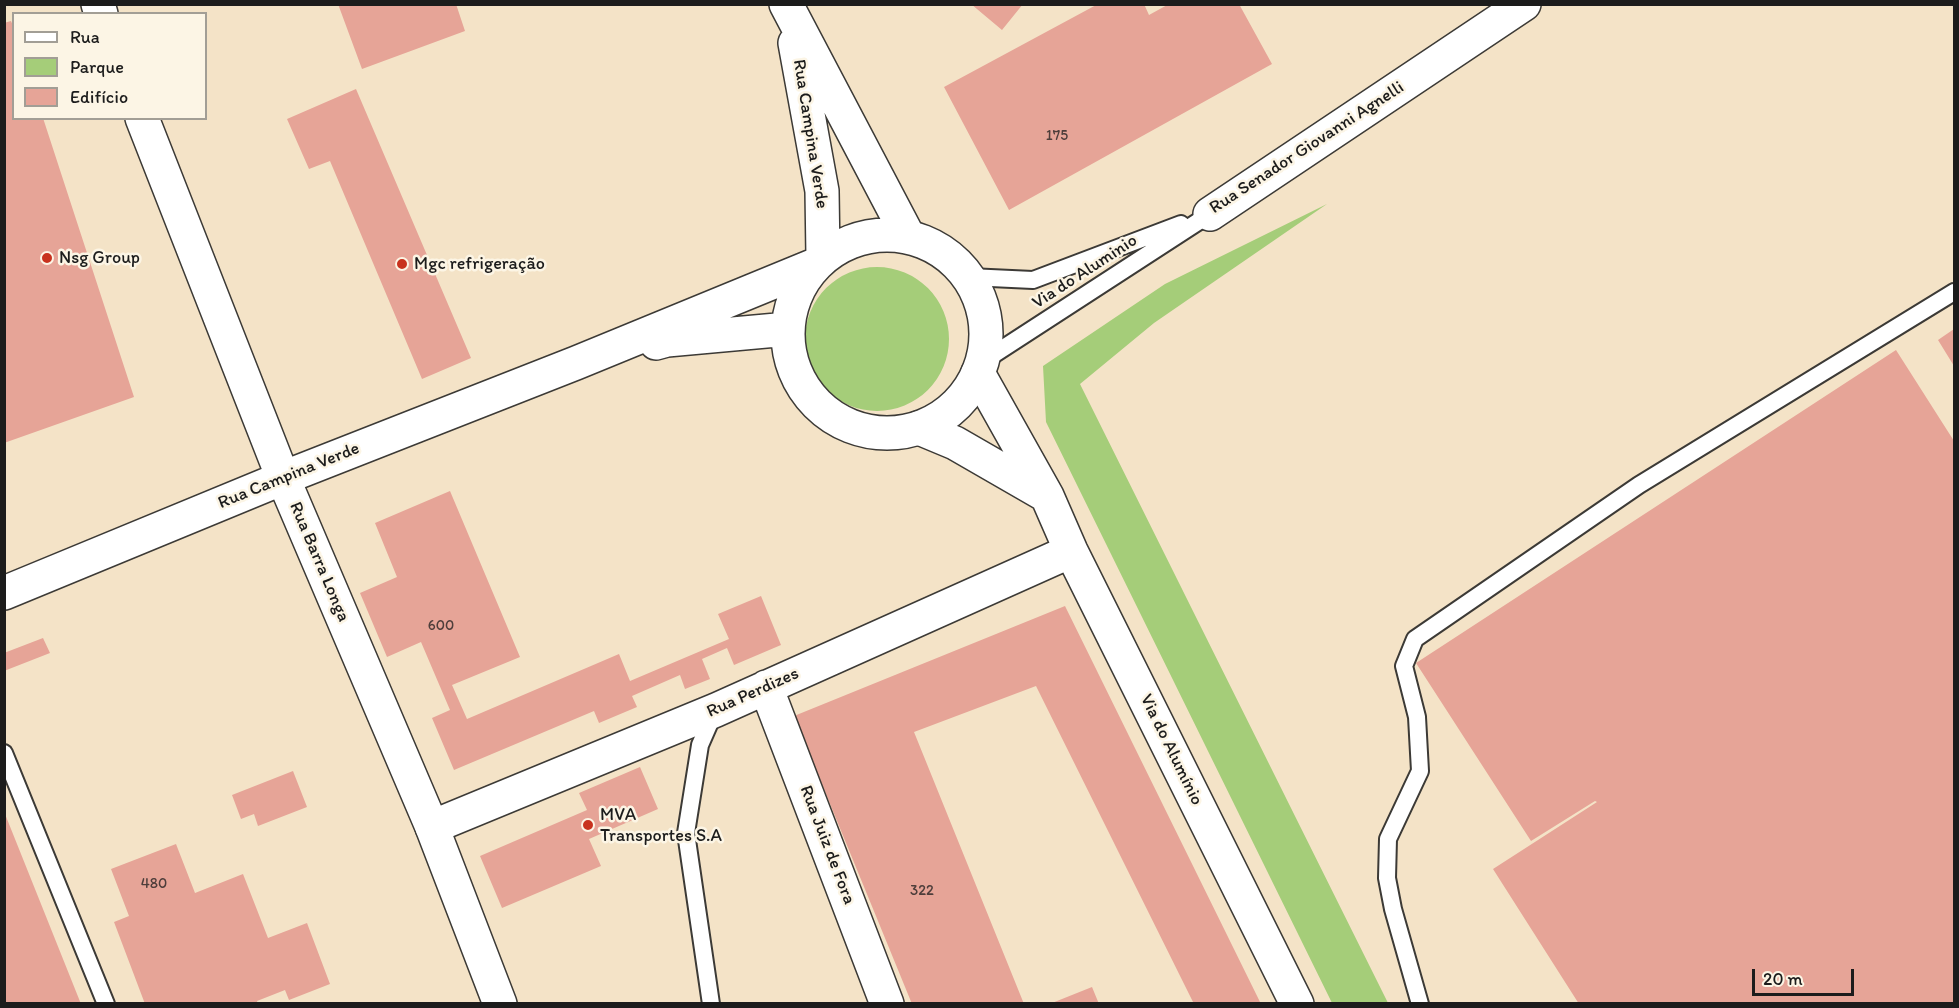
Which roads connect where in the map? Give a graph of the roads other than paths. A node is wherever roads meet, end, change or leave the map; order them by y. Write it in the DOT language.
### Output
graph roads {
  1 [pos="1524,4"];
  2 [pos="788,8"];
  3 [pos="143,120"];
  4 [pos="1210,214"];
  5 [pos="908,236"];
  6 [pos="819,261"];
  7 [pos="969,277"];
  8 [pos="1954,292"];
  9 [pos="788,329"];
  10 [pos="576,363"];
  11 [pos="980,368"];
  12 [pos="919,428"];
  13 [pos="283,477"];
  14 [pos="1047,496"];
  15 [pos="1071,550"];
  16 [pos="4,593"];
  17 [pos="766,687"];
  18 [pos="716,710"];
  19 [pos="4,753"];
  20 [pos="432,827"];
  21 [pos="106,1004"];
  22 [pos="500,1004"];
  23 [pos="711,1004"];
  24 [pos="887,1004"];
  25 [pos="1297,1004"];
  26 [pos="1420,1004"];
  1 -- 4 [label="street, Rua Senador Giovanni Agnelli"];
  2 -- 5 [label="street"];
  2 -- 6 [label="street, Rua Campina Verde"];
  3 -- 13 [label="street, Rua Barra Longa"];
  4 -- 7 [label="lane, Rua Senador Giovanni Agnelli"];
  4 -- 11 [label="lane, Via do Aluminio"];
  5 -- 6 [label="street"];
  5 -- 7 [label="street"];
  6 -- 9 [label="street"];
  6 -- 10 [label="street, Rua Campina Verde"];
  7 -- 11 [label="street"];
  8 -- 26 [label="lane"];
  9 -- 10 [label="street, Rua Campina Verde"];
  9 -- 12 [label="street"];
  10 -- 13 [label="street, Rua Campina Verde"];
  11 -- 12 [label="street"];
  11 -- 14 [label="street, Via do Alumínio"];
  12 -- 14 [label="street"];
  13 -- 16 [label="street, Rua Campina Verde"];
  13 -- 20 [label="street, Rua Barra Longa"];
  14 -- 15 [label="street, Via do Alumínio"];
  15 -- 17 [label="street, Rua Perdizes"];
  15 -- 25 [label="street, Via do Alumínio"];
  17 -- 18 [label="street, Rua Perdizes"];
  17 -- 24 [label="street, Rua Juiz de Fora"];
  18 -- 20 [label="street, Rua Perdizes"];
  18 -- 23 [label="lane"];
  19 -- 21 [label="lane"];
  20 -- 22 [label="street, Rua Barra Longa"];
}
